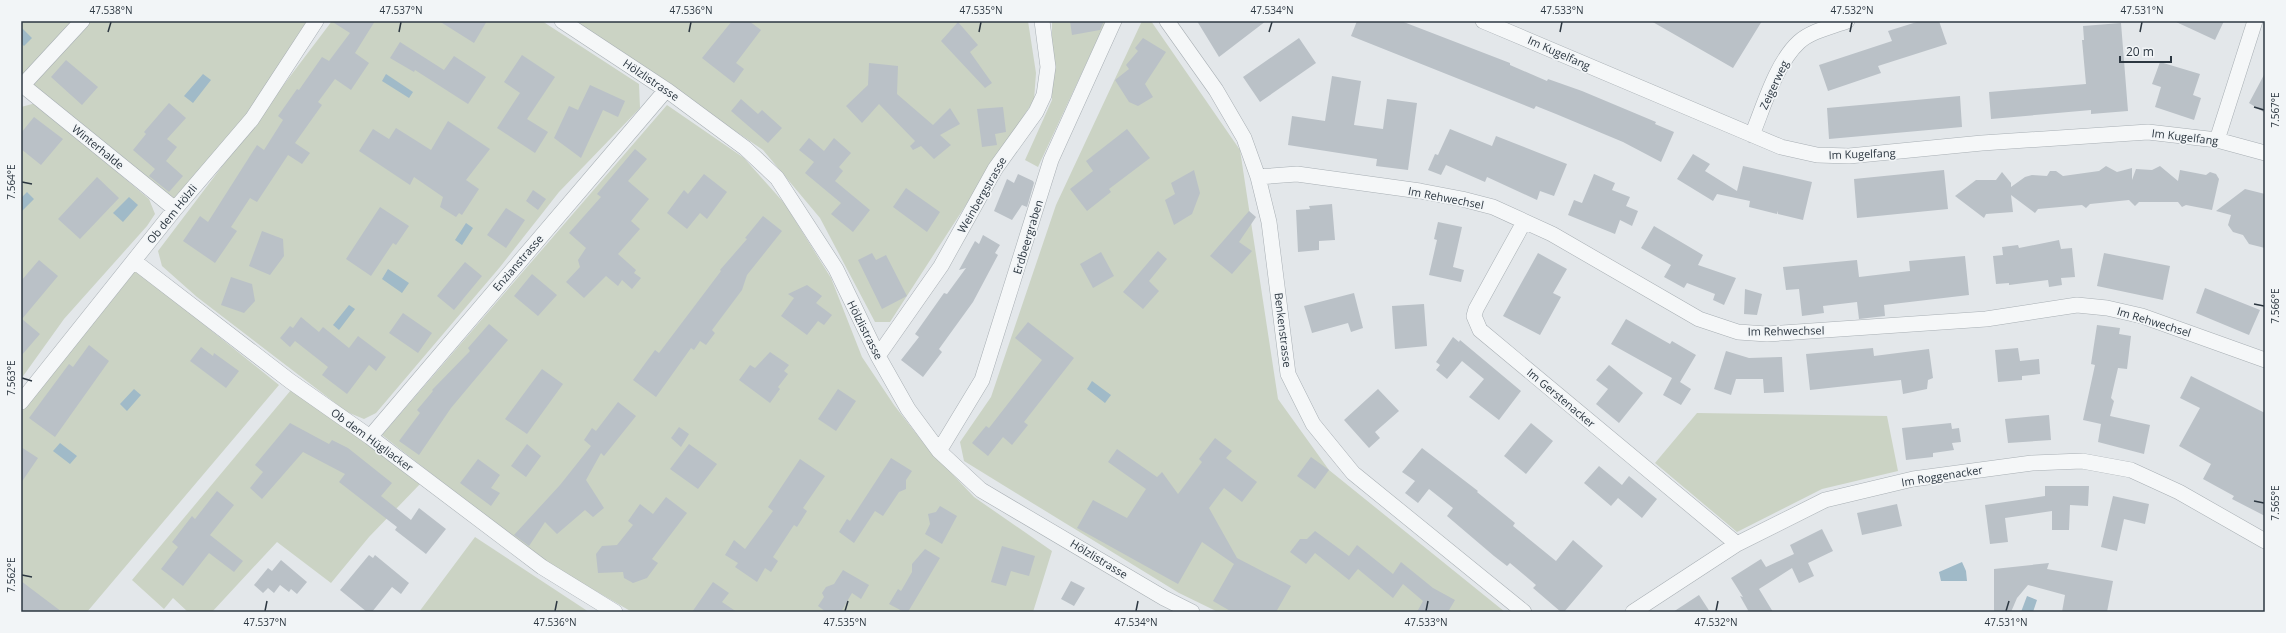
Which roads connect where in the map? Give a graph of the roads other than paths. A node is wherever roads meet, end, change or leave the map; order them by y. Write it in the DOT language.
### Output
graph roads {
  1 [pos="82,21"];
  2 [pos="316,21"];
  3 [pos="562,21"];
  4 [pos="1042,21"];
  5 [pos="1114,21"];
  6 [pos="1167,21"];
  7 [pos="1483,21"];
  8 [pos="1846,21"];
  9 [pos="2255,21"];
  10 [pos="21,86"];
  11 [pos="666,90"];
  12 [pos="1752,135"];
  13 [pos="2217,140"];
  14 [pos="2265,153"];
  15 [pos="1258,177"];
  16 [pos="175,209"];
  17 [pos="1524,222"];
  18 [pos="134,261"];
  19 [pos="878,356"];
  20 [pos="2265,360"];
  21 [pos="21,402"];
  22 [pos="370,437"];
  23 [pos="939,451"];
  24 [pos="2265,541"];
  25 [pos="1737,544"];
  26 [pos="616,612"];
  27 [pos="1192,612"];
  28 [pos="1524,612"];
  29 [pos="1633,612"];
  1 -- 10 [label="street, Winterhalde"];
  2 -- 16 [label="street, Ob dem Hölzli"];
  3 -- 11 [label="street, Hölzlistrasse"];
  4 -- 19 [label="street, Weinbergstrasse"];
  5 -- 23 [label="street, Erdbeergraben"];
  6 -- 15 [label="street, Benkenstrasse"];
  7 -- 12 [label="street, Im Kugelfang"];
  8 -- 12 [label="street, Zeigerweg"];
  9 -- 13 [label="street"];
  10 -- 16 [label="street, Winterhalde"];
  11 -- 19 [label="street, Hölzlistrasse"];
  11 -- 22 [label="street, Enzianstrasse"];
  12 -- 13 [label="street, Im Kugelfang"];
  13 -- 14 [label="street, Im Kugelfang"];
  15 -- 17 [label="street, Im Rehwechsel"];
  15 -- 28 [label="street, Benkenstrasse"];
  16 -- 18 [label="street, Ob dem Hölzli"];
  17 -- 20 [label="street, Im Rehwechsel"];
  17 -- 25 [label="street, Im Gerstenacker"];
  18 -- 21 [label="street, Ob dem Hölzli"];
  18 -- 22 [label="street, Ob dem Hügliacker"];
  19 -- 23 [label="street, Hölzlistrasse"];
  22 -- 26 [label="street, Ob dem Hügliacker"];
  23 -- 27 [label="street, Hölzlistrasse"];
  24 -- 25 [label="street, Im Roggenacker"];
  25 -- 29 [label="street, Im Roggenacker"];
}
